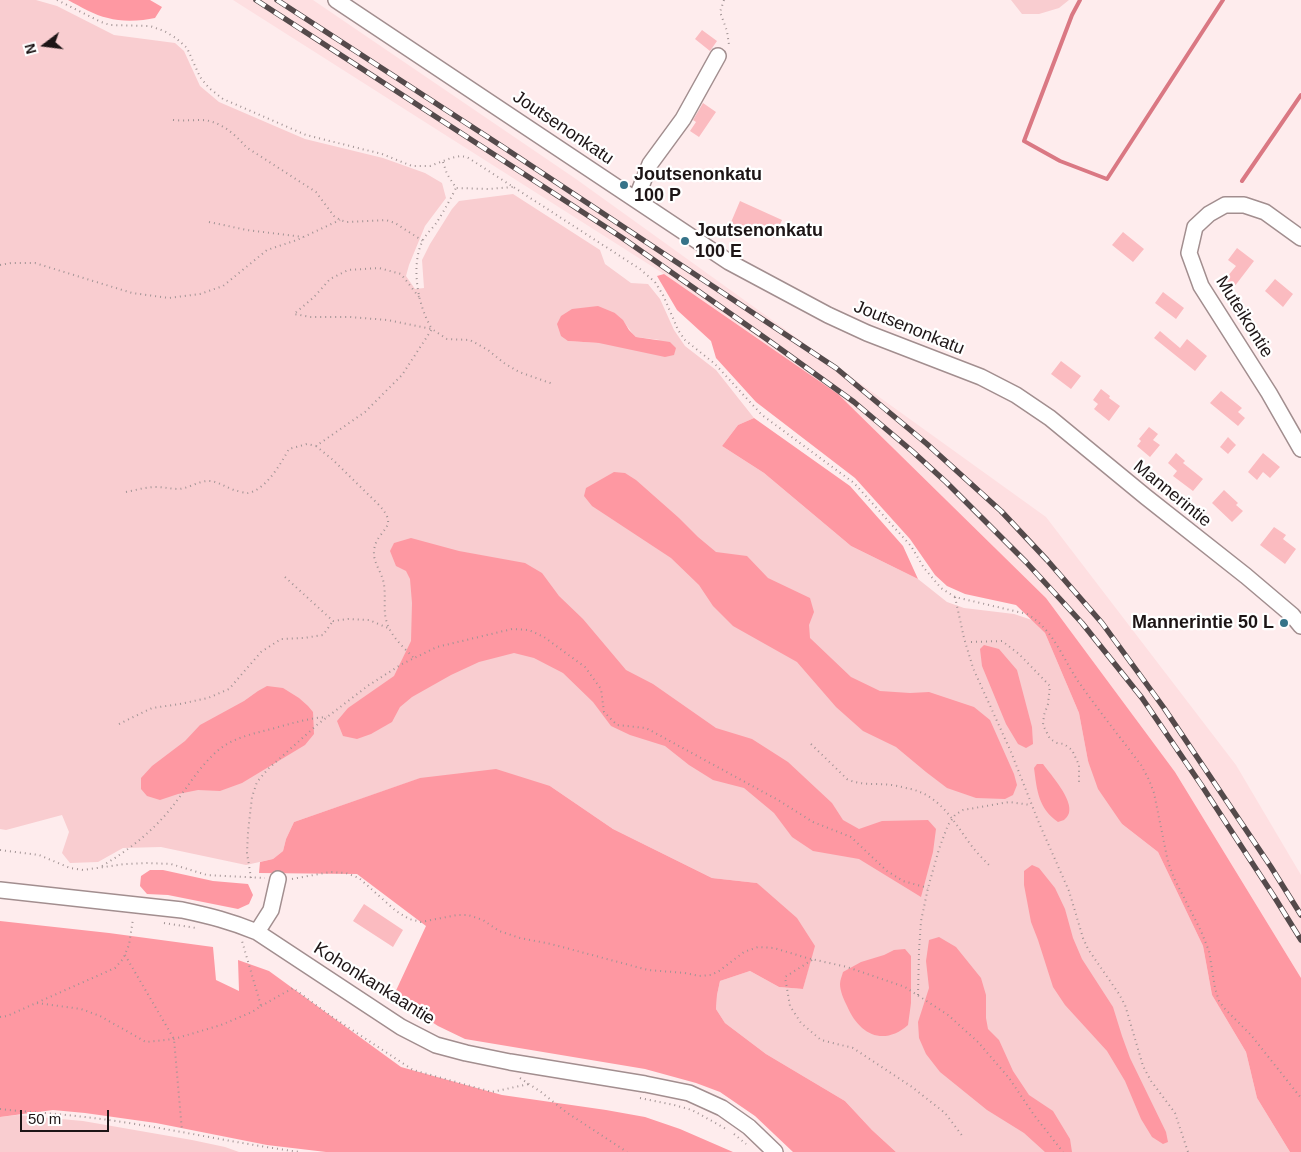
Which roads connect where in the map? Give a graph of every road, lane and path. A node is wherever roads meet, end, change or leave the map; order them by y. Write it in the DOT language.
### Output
graph roads {
  1 [pos="57,0"];
  2 [pos="336,0"];
  3 [pos="724,0"];
  4 [pos="718,56"];
  5 [pos="173,120"];
  6 [pos="443,162"];
  7 [pos="513,186"];
  8 [pos="456,188"];
  9 [pos="636,199"];
  10 [pos="340,220"];
  11 [pos="209,222"];
  12 [pos="305,237"];
  13 [pos="1301,238"];
  14 [pos="423,240"];
  15 [pos="0,265"];
  16 [pos="420,298"];
  17 [pos="432,329"];
  18 [pos="552,384"];
  19 [pos="1016,396"];
  20 [pos="316,446"];
  21 [pos="1301,449"];
  22 [pos="126,492"];
  23 [pos="285,577"];
  24 [pos="955,596"];
  25 [pos="1298,615"];
  26 [pos="333,621"];
  27 [pos="389,628"];
  28 [pos="971,642"];
  29 [pos="414,658"];
  30 [pos="327,717"];
  31 [pos="119,724"];
  32 [pos="811,744"];
  33 [pos="1079,782"];
  34 [pos="1032,805"];
  35 [pos="952,818"];
  36 [pos="0,850"];
  37 [pos="990,866"];
  38 [pos="100,867"];
  39 [pos="251,878"];
  40 [pos="278,879"];
  41 [pos="928,888"];
  42 [pos="0,890"];
  43 [pos="133,919"];
  44 [pos="257,932"];
  45 [pos="242,940"];
  46 [pos="125,954"];
  47 [pos="812,959"];
  48 [pos="918,995"];
  49 [pos="36,1003"];
  50 [pos="261,1006"];
  51 [pos="0,1017"];
  52 [pos="174,1039"];
  53 [pos="520,1078"];
  54 [pos="529,1084"];
  55 [pos="1301,1098"];
  56 [pos="0,1109"];
  57 [pos="182,1132"];
  58 [pos="964,1138"];
  59 [pos="300,1152"];
  60 [pos="627,1152"];
  61 [pos="775,1152"];
  62 [pos="1063,1152"];
  63 [pos="1188,1152"];
  1 -- 6 [label="path"];
  2 -- 9 [label="street, Joutsenonkatu"];
  3 -- 4 [label="path"];
  4 -- 9 [label="street"];
  5 -- 10 [label="path"];
  6 -- 7 [label="path"];
  6 -- 8 [label="path"];
  7 -- 8 [label="path"];
  7 -- 24 [label="path"];
  8 -- 14 [label="path"];
  9 -- 19 [label="street, Joutsenonkatu"];
  10 -- 12 [label="path"];
  10 -- 14 [label="path"];
  11 -- 12 [label="path"];
  12 -- 15 [label="path"];
  13 -- 21 [label="street, Muteikontie"];
  14 -- 16 [label="path"];
  16 -- 17 [label="path"];
  16 -- 17 [label="path"];
  17 -- 18 [label="path"];
  17 -- 20 [label="path"];
  19 -- 25 [label="street, Mannerintie"];
  20 -- 22 [label="path"];
  20 -- 27 [label="path"];
  23 -- 26 [label="path"];
  24 -- 34 [label="path"];
  24 -- 55 [label="path"];
  26 -- 27 [label="path"];
  26 -- 31 [label="path"];
  27 -- 29 [label="path"];
  28 -- 33 [label="path"];
  29 -- 30 [label="path"];
  29 -- 41 [label="path"];
  30 -- 38 [label="path"];
  30 -- 39 [label="path"];
  32 -- 35 [label="path"];
  34 -- 35 [label="path"];
  34 -- 63 [label="path"];
  35 -- 37 [label="path"];
  35 -- 41 [label="path"];
  36 -- 38 [label="path"];
  38 -- 39 [label="path"];
  39 -- 40 [label="path"];
  40 -- 44 [label="street"];
  40 -- 47 [label="path"];
  41 -- 48 [label="path"];
  42 -- 44 [label="street, Kohonkankaantie"];
  43 -- 46 [label="path"];
  44 -- 61 [label="street, Kohonkankaantie"];
  45 -- 50 [label="path"];
  46 -- 49 [label="path"];
  46 -- 52 [label="path"];
  47 -- 48 [label="path"];
  47 -- 58 [label="path"];
  48 -- 62 [label="path"];
  49 -- 51 [label="path"];
  49 -- 52 [label="path"];
  50 -- 52 [label="path"];
  50 -- 54 [label="path"];
  52 -- 57 [label="path"];
  53 -- 54 [label="path"];
  54 -- 60 [label="path"];
  56 -- 57 [label="path"];
  57 -- 59 [label="path"];
}
